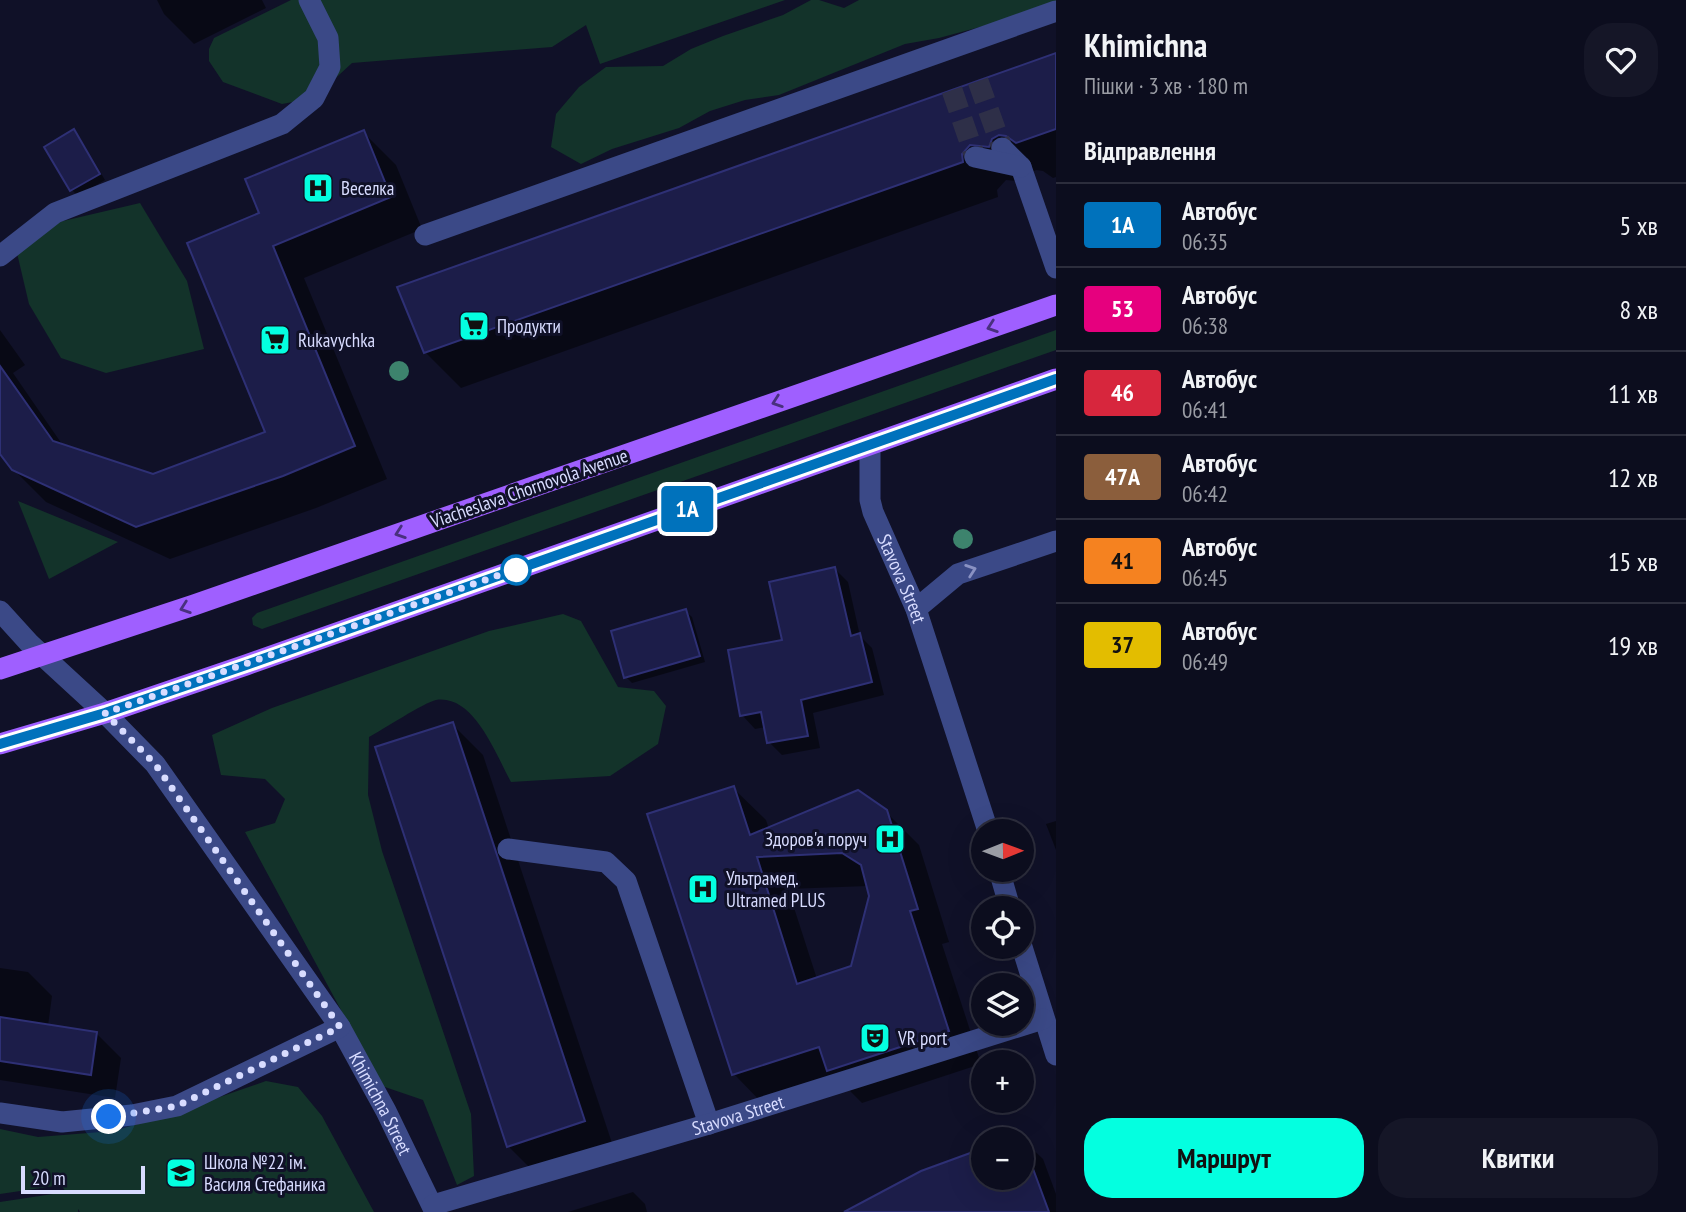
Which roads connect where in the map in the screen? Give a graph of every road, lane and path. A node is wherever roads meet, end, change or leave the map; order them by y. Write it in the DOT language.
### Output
graph roads {
  1 [pos="309,0"];
  2 [pos="1056,11"];
  3 [pos="1002,148"];
  4 [pos="975,157"];
  5 [pos="1021,167"];
  6 [pos="425,235"];
  7 [pos="0,256"];
  8 [pos="1056,268"];
  9 [pos="1056,305"];
  10 [pos="1056,379"];
  11 [pos="870,445"];
  12 [pos="1056,541"];
  13 [pos="916,609"];
  14 [pos="0,611"];
  15 [pos="44,656"];
  16 [pos="0,669"];
  17 [pos="105,713"];
  18 [pos="0,744"];
  19 [pos="984,819"];
  20 [pos="508,849"];
  21 [pos="1025,959"];
  22 [pos="1043,1019"];
  23 [pos="340,1027"];
  24 [pos="1056,1055"];
  25 [pos="0,1113"];
  26 [pos="709,1124"];
  27 [pos="434,1208"];
  1 -- 7 [label="street"];
  2 -- 6 [label="street"];
  3 -- 5 [label="street"];
  4 -- 5 [label="street"];
  5 -- 8 [label="street"];
  9 -- 15 [label="main road, Viacheslava Chornovola Avenue, one-way"];
  10 -- 11 [label="main road"];
  11 -- 13 [label="street, Stavova Street"];
  11 -- 17 [label="main road"];
  13 -- 12 [label="street, one-way"];
  13 -- 19 [label="street, Stavova Street"];
  14 -- 15 [label="street, Khimichna Street"];
  15 -- 16 [label="main road, Viacheslava Chornovola Avenue"];
  15 -- 17 [label="street, Khimichna Street"];
  17 -- 18 [label="main road"];
  17 -- 23 [label="street, Khimichna Street"];
  20 -- 26 [label="street"];
  21 -- 22 [label="street"];
  22 -- 24 [label="street"];
  22 -- 26 [label="street, Stavova Street"];
  23 -- 25 [label="street"];
  23 -- 27 [label="street, Khimichna Street"];
  26 -- 27 [label="street, Stavova Street"];
}
